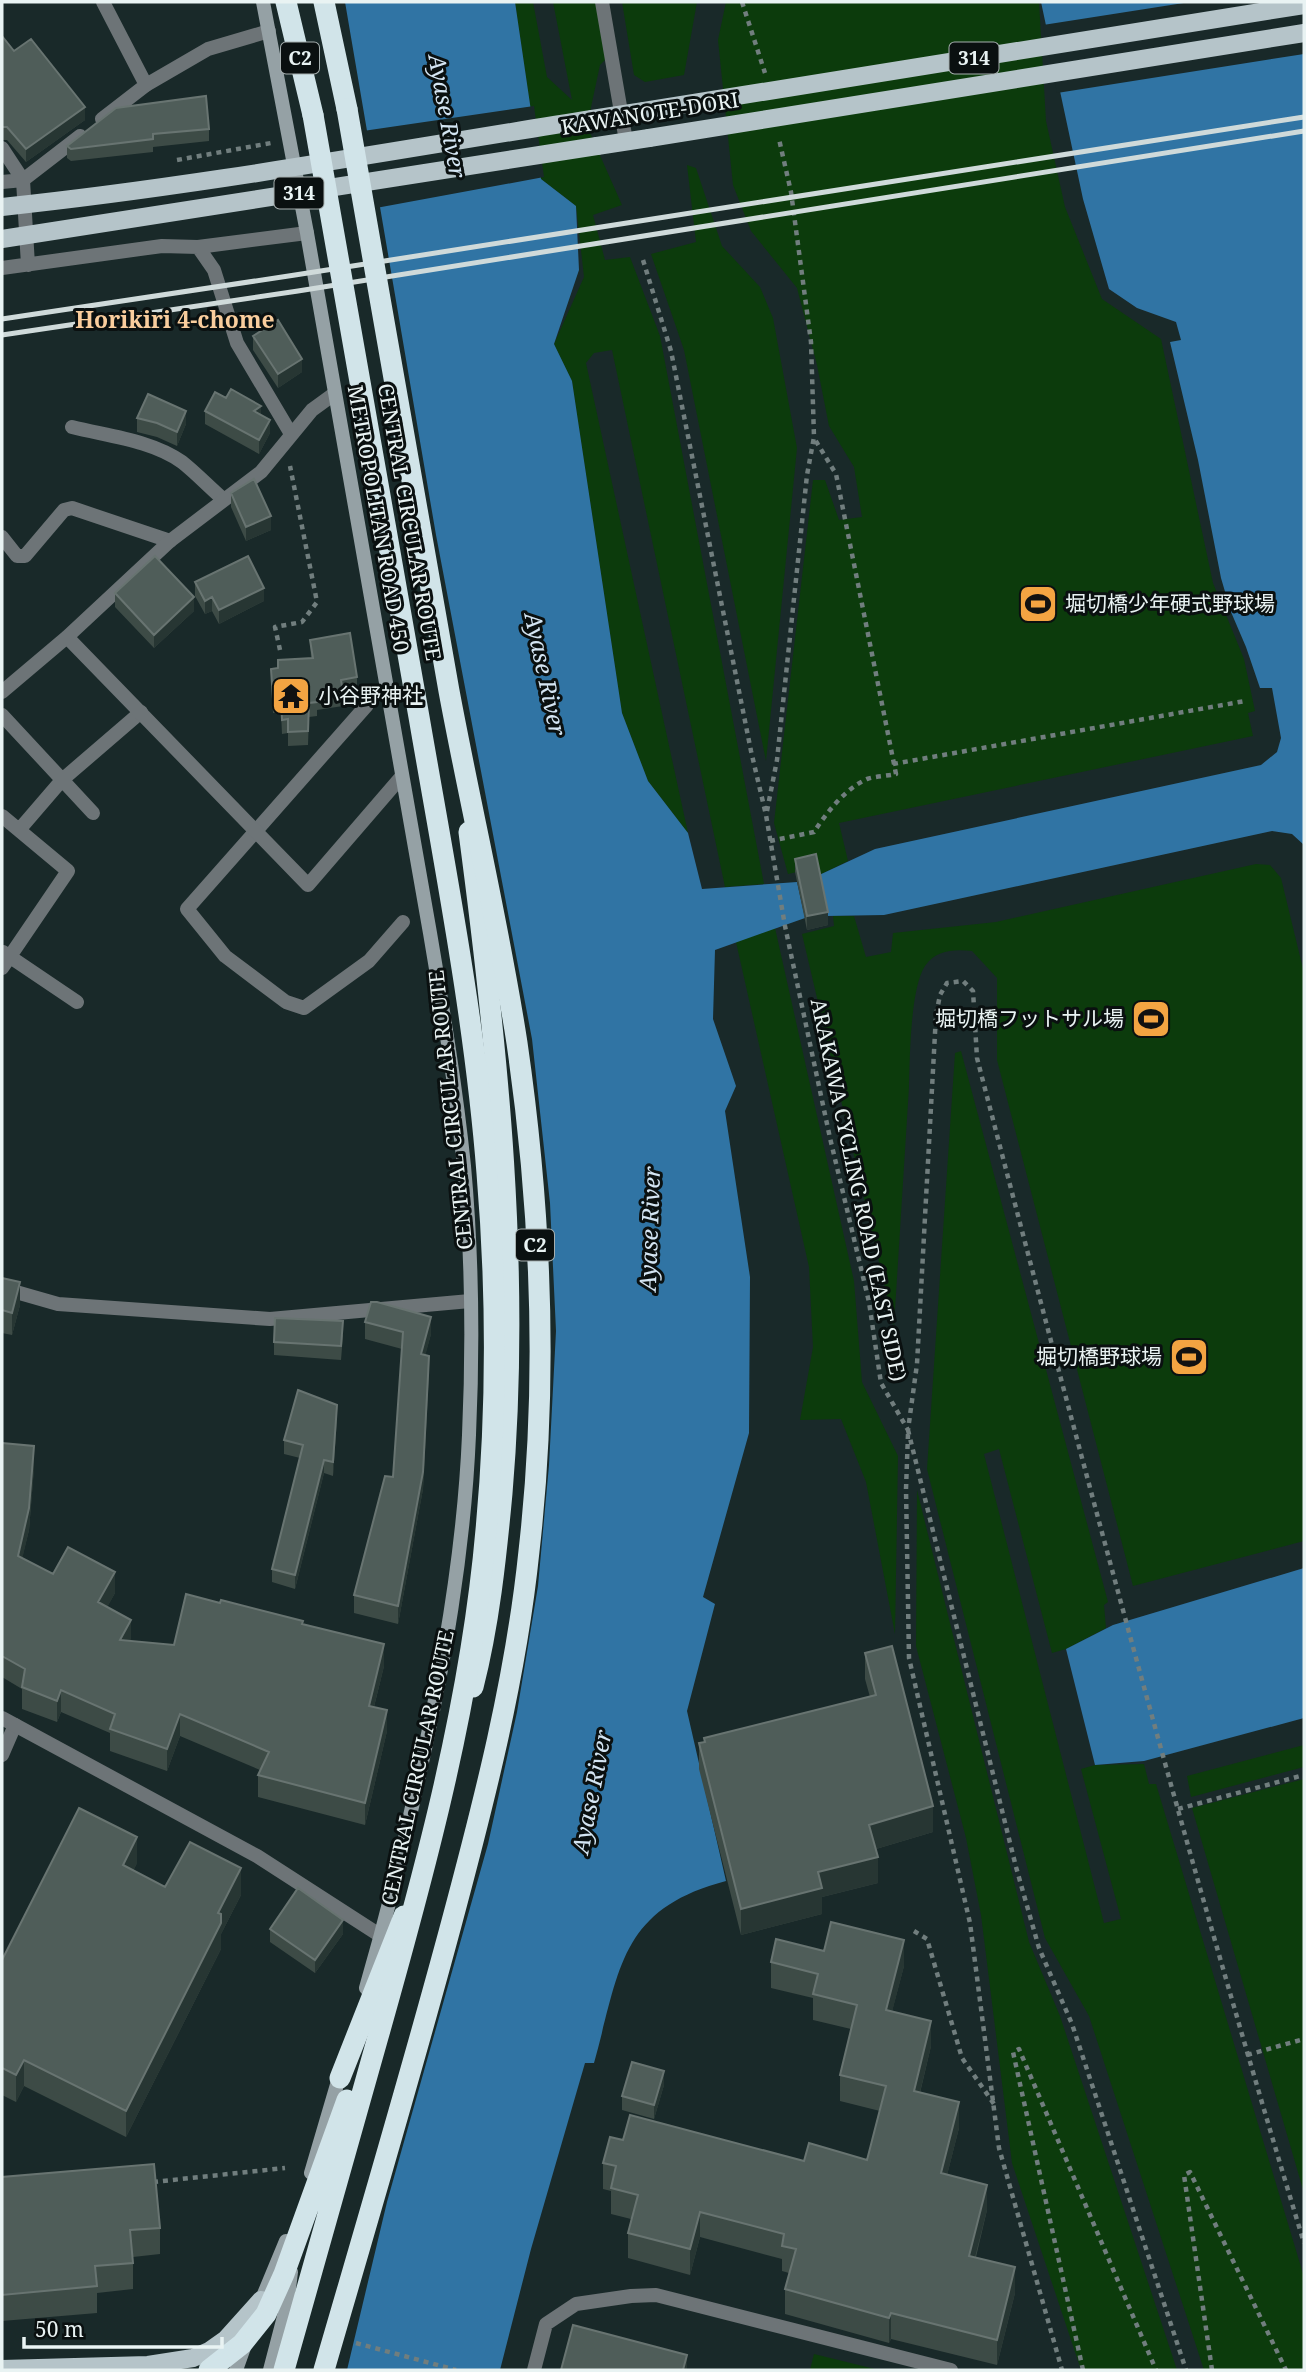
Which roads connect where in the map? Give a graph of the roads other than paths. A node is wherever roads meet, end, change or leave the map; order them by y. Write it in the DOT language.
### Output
graph roads {
  1 [pos="103,2"];
  2 [pos="263,2"];
  3 [pos="286,2"];
  4 [pos="295,2"];
  5 [pos="324,2"];
  6 [pos="330,2"];
  7 [pos="602,2"];
  8 [pos="1304,5"];
  9 [pos="269,31"];
  10 [pos="1304,33"];
  11 [pos="146,85"];
  12 [pos="347,110"];
  13 [pos="621,114"];
  14 [pos="313,115"];
  15 [pos="626,141"];
  16 [pos="2,148"];
  17 [pos="23,180"];
  18 [pos="2,182"];
  19 [pos="2,207"];
  20 [pos="307,233"];
  21 [pos="2,239"];
  22 [pos="198,247"];
  23 [pos="27,265"];
  24 [pos="2,268"];
  25 [pos="334,394"];
  26 [pos="72,427"];
  27 [pos="288,437"];
  28 [pos="223,499"];
  29 [pos="2,537"];
  30 [pos="170,541"];
  31 [pos="67,637"];
  32 [pos="2,692"];
  33 [pos="450,695"];
  34 [pos="368,705"];
  35 [pos="141,712"];
  36 [pos="2,715"];
  37 [pos="402,776"];
  38 [pos="62,780"];
  39 [pos="93,813"];
  40 [pos="2,816"];
  41 [pos="19,830"];
  42 [pos="256,832"];
  43 [pos="403,922"];
  44 [pos="4,958"];
  45 [pos="77,1002"];
  46 [pos="2,1288"];
  47 [pos="470,1301"];
  48 [pos="8,1721"];
  49 [pos="2,1755"];
  50 [pos="381,1936"];
  51 [pos="400,1961"];
  52 [pos="340,2078"];
  53 [pos="301,2204"];
  54 [pos="261,2300"];
  55 [pos="2,2370"];
  56 [pos="209,2370"];
  57 [pos="236,2370"];
  58 [pos="270,2370"];
  59 [pos="284,2370"];
  60 [pos="324,2370"];
  61 [pos="534,2370"];
  62 [pos="951,2370"];
  1 -- 11 [label="street"];
  2 -- 9 [label="main road, METROPOLITAN ROAD 450"];
  3 -- 14 [label="highway, CENTRAL CIRCULAR ROUTE / C2"];
  4 -- 14 [label="highway"];
  5 -- 12 [label="highway, CENTRAL CIRCULAR ROUTE / C2"];
  6 -- 12 [label="highway, CENTRAL CIRCULAR ROUTE / C2"];
  7 -- 13 [label="street"];
  8 -- 13 [label="main road, KAWANOTE-DORI / 314, bridge"];
  9 -- 11 [label="street"];
  9 -- 20 [label="main road, METROPOLITAN ROAD 450"];
  10 -- 15 [label="main road, KAWANOTE-DORI / 314, bridge"];
  11 -- 17 [label="street"];
  12 -- 33 [label="highway, CENTRAL CIRCULAR ROUTE / C2, bridge"];
  13 -- 15 [label="street"];
  13 -- 19 [label="main road, KAWANOTE-DORI / 314, bridge"];
  14 -- 51 [label="highway, CENTRAL CIRCULAR ROUTE / C2, bridge"];
  15 -- 21 [label="main road, KAWANOTE-DORI / 314, bridge"];
  16 -- 17 [label="street"];
  17 -- 18 [label="street"];
  17 -- 23 [label="street"];
  20 -- 22 [label="street"];
  20 -- 25 [label="main road, METROPOLITAN ROAD 450"];
  22 -- 23 [label="street"];
  22 -- 27 [label="street"];
  23 -- 24 [label="street"];
  25 -- 27 [label="street"];
  25 -- 37 [label="main road, METROPOLITAN ROAD 450"];
  26 -- 28 [label="street"];
  27 -- 28 [label="street"];
  28 -- 30 [label="street"];
  29 -- 30 [label="street"];
  30 -- 31 [label="street"];
  31 -- 32 [label="street"];
  31 -- 35 [label="street"];
  33 -- 52 [label="highway, bridge"];
  33 -- 60 [label="highway, CENTRAL CIRCULAR ROUTE / C2, bridge"];
  34 -- 42 [label="street"];
  35 -- 38 [label="street"];
  35 -- 42 [label="street"];
  36 -- 38 [label="street"];
  37 -- 42 [label="street"];
  37 -- 47 [label="main road, METROPOLITAN ROAD 450"];
  38 -- 39 [label="street"];
  38 -- 41 [label="street"];
  40 -- 41 [label="street"];
  41 -- 44 [label="street"];
  42 -- 43 [label="street"];
  44 -- 45 [label="street"];
  46 -- 47 [label="street"];
  47 -- 50 [label="main road, METROPOLITAN ROAD 450"];
  48 -- 49 [label="street"];
  48 -- 50 [label="street"];
  50 -- 52 [label="main road, METROPOLITAN ROAD 450"];
  51 -- 56 [label="highway, bridge"];
  51 -- 59 [label="highway, CENTRAL CIRCULAR ROUTE / C2, bridge"];
  52 -- 53 [label="main road, METROPOLITAN ROAD 450"];
  53 -- 54 [label="main road"];
  53 -- 58 [label="main road"];
  54 -- 55 [label="main road"];
  54 -- 57 [label="main road"];
  61 -- 62 [label="street"];
}
